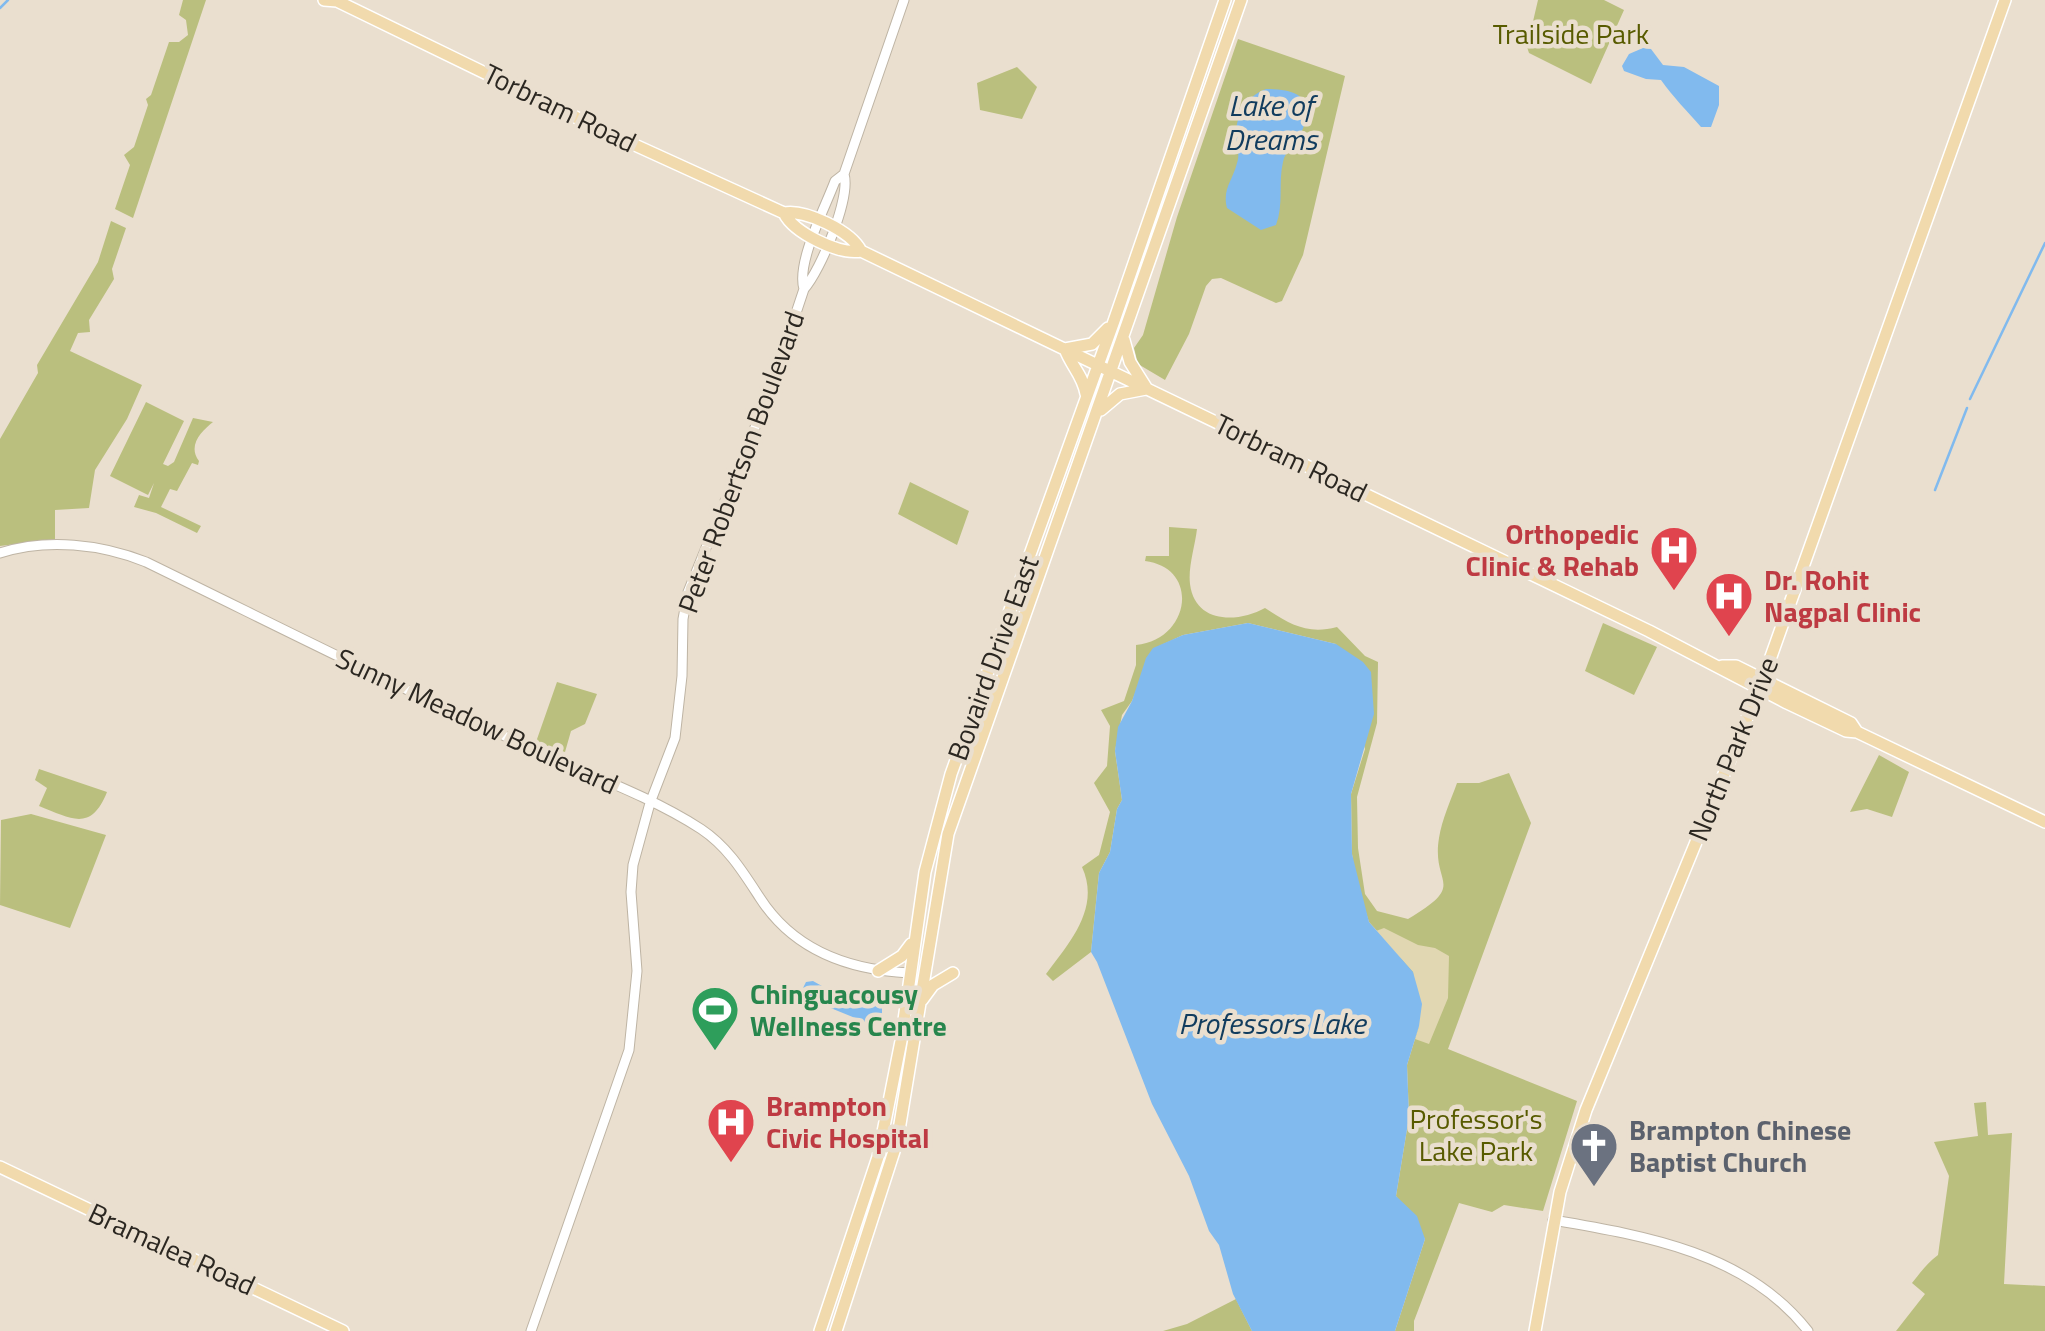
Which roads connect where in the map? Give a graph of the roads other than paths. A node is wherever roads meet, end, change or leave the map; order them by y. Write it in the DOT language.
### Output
graph roads {
  1 [pos="332,0"];
  2 [pos="904,0"];
  3 [pos="1225,0"];
  4 [pos="1241,0"];
  5 [pos="2004,0"];
  6 [pos="784,213"];
  7 [pos="827,226"];
  8 [pos="821,240"];
  9 [pos="860,250"];
  10 [pos="1114,321"];
  11 [pos="1124,340"];
  12 [pos="1066,349"];
  13 [pos="1097,365"];
  14 [pos="1112,372"];
  15 [pos="1147,389"];
  16 [pos="1086,394"];
  17 [pos="1098,413"];
  18 [pos="0,553"];
  19 [pos="1760,684"];
  20 [pos="650,802"];
  21 [pos="2045,822"];
  22 [pos="914,940"];
  23 [pos="878,971"];
  24 [pos="909,973"];
  25 [pos="953,973"];
  26 [pos="920,1003"];
  27 [pos="0,1168"];
  28 [pos="1553,1220"];
  29 [pos="343,1331"];
  30 [pos="532,1331"];
  31 [pos="820,1331"];
  32 [pos="836,1331"];
  33 [pos="1535,1331"];
  34 [pos="1808,1331"];
  1 -- 6 [label="main road, Torbram Road"];
  2 -- 7 [label="street, Peter Robertson Boulevard"];
  3 -- 10 [label="main road, Bovaird Drive East"];
  4 -- 11 [label="main road, Bovaird Drive East"];
  5 -- 19 [label="main road, North Park Drive"];
  6 -- 7 [label="main road, Torbram Road"];
  6 -- 8 [label="main road, Torbram Road"];
  7 -- 8 [label="street, Peter Robertson Boulevard"];
  7 -- 9 [label="main road, Torbram Road"];
  8 -- 9 [label="main road, Torbram Road"];
  8 -- 20 [label="street, Peter Robertson Boulevard"];
  9 -- 12 [label="main road, Torbram Road"];
  10 -- 12 [label="main road"];
  10 -- 13 [label="main road, Bovaird Drive East"];
  11 -- 14 [label="main road, Bovaird Drive East"];
  11 -- 15 [label="main road"];
  12 -- 13 [label="main road, Torbram Road"];
  12 -- 16 [label="main road"];
  13 -- 14 [label="main road, Torbram Road"];
  13 -- 16 [label="main road, Bovaird Drive East"];
  14 -- 15 [label="main road, Torbram Road"];
  14 -- 17 [label="main road, Bovaird Drive East"];
  15 -- 17 [label="main road"];
  15 -- 19 [label="main road, Torbram Road"];
  16 -- 22 [label="main road, Bovaird Drive East"];
  17 -- 26 [label="main road, Bovaird Drive East"];
  18 -- 20 [label="street, Sunny Meadow Boulevard"];
  19 -- 21 [label="main road, Torbram Road"];
  19 -- 28 [label="main road, North Park Drive"];
  20 -- 23 [label="street, Sunny Meadow Boulevard"];
  20 -- 30 [label="street, Peter Robertson Boulevard"];
  22 -- 23 [label="main road"];
  22 -- 24 [label="main road, Bovaird Drive East"];
  23 -- 24 [label="street, Sunny Meadow Boulevard"];
  24 -- 31 [label="main road, Bovaird Drive East"];
  25 -- 26 [label="main road"];
  26 -- 32 [label="main road, Bovaird Drive East"];
  27 -- 29 [label="main road, Bramalea Road"];
  28 -- 33 [label="main road, North Park Drive"];
  28 -- 34 [label="street"];
}
